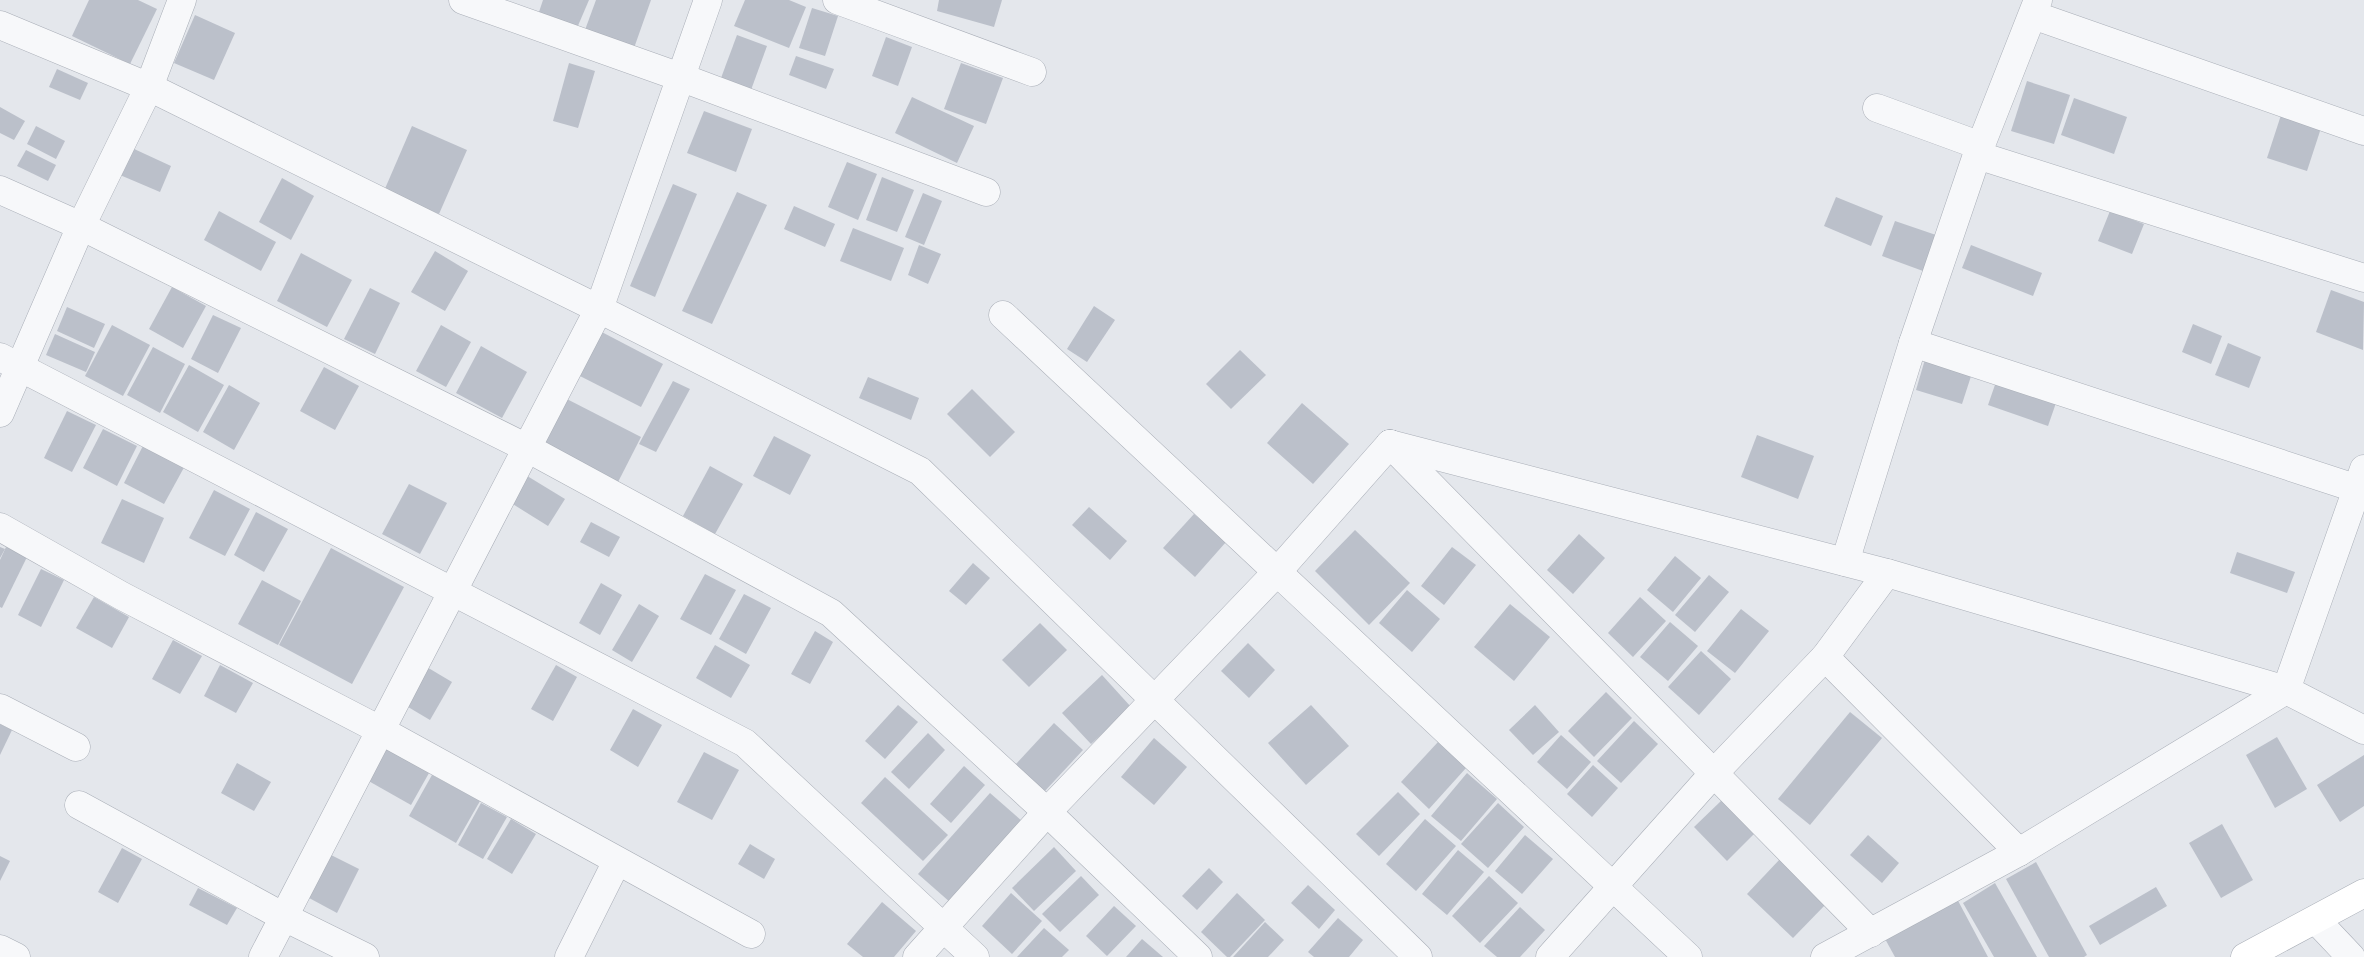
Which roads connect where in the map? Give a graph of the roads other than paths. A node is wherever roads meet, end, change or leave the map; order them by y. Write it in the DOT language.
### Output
graph roads {
  1 [pos="182,0"];
  2 [pos="463,0"];
  3 [pos="708,0"];
  4 [pos="837,0"];
  5 [pos="2033,5"];
  6 [pos="0,24"];
  7 [pos="1032,72"];
  8 [pos="680,77"];
  9 [pos="148,87"];
  10 [pos="1877,108"];
  11 [pos="2364,131"];
  12 [pos="1979,150"];
  13 [pos="0,190"];
  14 [pos="986,192"];
  15 [pos="81,226"];
  16 [pos="2364,278"];
  17 [pos="599,309"];
  18 [pos="1003,315"];
  19 [pos="1913,343"];
  20 [pos="10,362"];
  21 [pos="0,413"];
  22 [pos="1390,444"];
  23 [pos="527,448"];
  24 [pos="2362,482"];
  25 [pos="0,526"];
  26 [pos="1845,562"];
  27 [pos="1277,572"];
  28 [pos="1887,573"];
  29 [pos="452,592"];
  30 [pos="1825,657"];
  31 [pos="2286,690"];
  32 [pos="1154,700"];
  33 [pos="0,708"];
  34 [pos="380,730"];
  35 [pos="2364,730"];
  36 [pos="76,747"];
  37 [pos="1714,773"];
  38 [pos="79,805"];
  39 [pos="1047,812"];
  40 [pos="2019,852"];
  41 [pos="617,861"];
  42 [pos="1613,887"];
  43 [pos="2364,893"];
  44 [pos="284,916"];
  45 [pos="2316,920"];
  46 [pos="945,927"];
  47 [pos="1871,933"];
  48 [pos="751,934"];
  49 [pos="0,949"];
  50 [pos="16,957"];
  51 [pos="262,957"];
  52 [pos="365,957"];
  53 [pos="569,957"];
  54 [pos="917,957"];
  55 [pos="975,957"];
  56 [pos="1198,957"];
  57 [pos="1418,957"];
  58 [pos="1550,957"];
  59 [pos="1688,957"];
  60 [pos="1825,957"];
  61 [pos="2245,957"];
  62 [pos="2351,957"];
  1 -- 9 [label="street"];
  2 -- 8 [label="street"];
  3 -- 8 [label="street"];
  4 -- 7 [label="street"];
  5 -- 11 [label="street"];
  5 -- 12 [label="street"];
  6 -- 9 [label="street"];
  8 -- 14 [label="street"];
  8 -- 17 [label="street"];
  9 -- 15 [label="street"];
  9 -- 17 [label="street"];
  10 -- 12 [label="street"];
  12 -- 16 [label="street"];
  12 -- 19 [label="street"];
  13 -- 15 [label="street"];
  15 -- 20 [label="street"];
  15 -- 23 [label="street"];
  17 -- 23 [label="street"];
  17 -- 32 [label="street"];
  18 -- 27 [label="street"];
  19 -- 24 [label="street"];
  19 -- 26 [label="street"];
  20 -- 21 [label="street"];
  20 -- 29 [label="street"];
  22 -- 26 [label="street"];
  22 -- 27 [label="street"];
  22 -- 37 [label="street"];
  23 -- 29 [label="street"];
  23 -- 39 [label="street"];
  24 -- 31 [label="street"];
  25 -- 34 [label="street"];
  26 -- 28 [label="street"];
  27 -- 32 [label="street"];
  27 -- 42 [label="street"];
  28 -- 30 [label="street"];
  28 -- 31 [label="street"];
  29 -- 34 [label="street"];
  29 -- 46 [label="street"];
  30 -- 37 [label="street"];
  30 -- 40 [label="street"];
  31 -- 35 [label="street"];
  31 -- 40 [label="street"];
  32 -- 39 [label="street"];
  32 -- 57 [label="street"];
  33 -- 36 [label="street"];
  34 -- 41 [label="street"];
  34 -- 44 [label="street"];
  37 -- 42 [label="street"];
  37 -- 47 [label="street"];
  38 -- 44 [label="street"];
  39 -- 46 [label="street"];
  39 -- 56 [label="street"];
  40 -- 47 [label="street"];
  41 -- 48 [label="street"];
  41 -- 53 [label="street"];
  42 -- 58 [label="street"];
  42 -- 59 [label="street"];
  43 -- 45 [label="street"];
  44 -- 51 [label="street"];
  44 -- 52 [label="street"];
  45 -- 61 [label="street"];
  45 -- 62 [label="street"];
  46 -- 54 [label="street"];
  46 -- 55 [label="street"];
  47 -- 60 [label="street"];
  49 -- 50 [label="street"];
}
